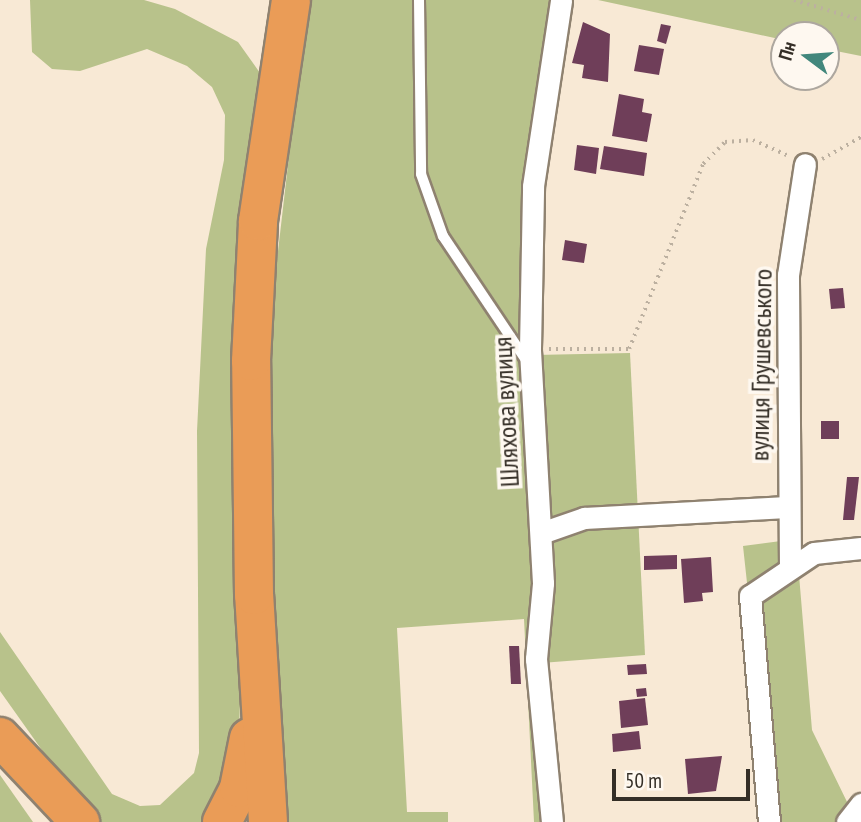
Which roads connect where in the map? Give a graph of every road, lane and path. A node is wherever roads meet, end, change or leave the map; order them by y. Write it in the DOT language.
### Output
graph roads {
  1 [pos="291,0"];
  2 [pos="419,0"];
  3 [pos="561,0"];
  4 [pos="794,0"];
  5 [pos="861,20"];
  6 [pos="861,137"];
  7 [pos="805,164"];
  8 [pos="531,358"];
  9 [pos="788,507"];
  10 [pos="541,533"];
  11 [pos="861,548"];
  12 [pos="790,567"];
  13 [pos="259,670"];
  14 [pos="0,737"];
  15 [pos="861,804"];
  16 [pos="80,822"];
  17 [pos="222,822"];
  18 [pos="268,822"];
  19 [pos="552,822"];
  20 [pos="769,822"];
  21 [pos="847,822"];
  1 -- 13 [label="highway"];
  2 -- 8 [label="lane"];
  3 -- 8 [label="street, Шляхова вулиця"];
  4 -- 5 [label="path"];
  6 -- 7 [label="path"];
  7 -- 8 [label="path"];
  7 -- 9 [label="street, вулиця Грушевського"];
  8 -- 10 [label="street, Шляхова вулиця"];
  9 -- 10 [label="street"];
  9 -- 12 [label="street, вулиця Грушевського"];
  10 -- 19 [label="street, Шляхова вулиця"];
  11 -- 12 [label="street"];
  12 -- 20 [label="street"];
  13 -- 17 [label="highway"];
  13 -- 18 [label="highway"];
  14 -- 16 [label="highway"];
  15 -- 21 [label="street"];
}
